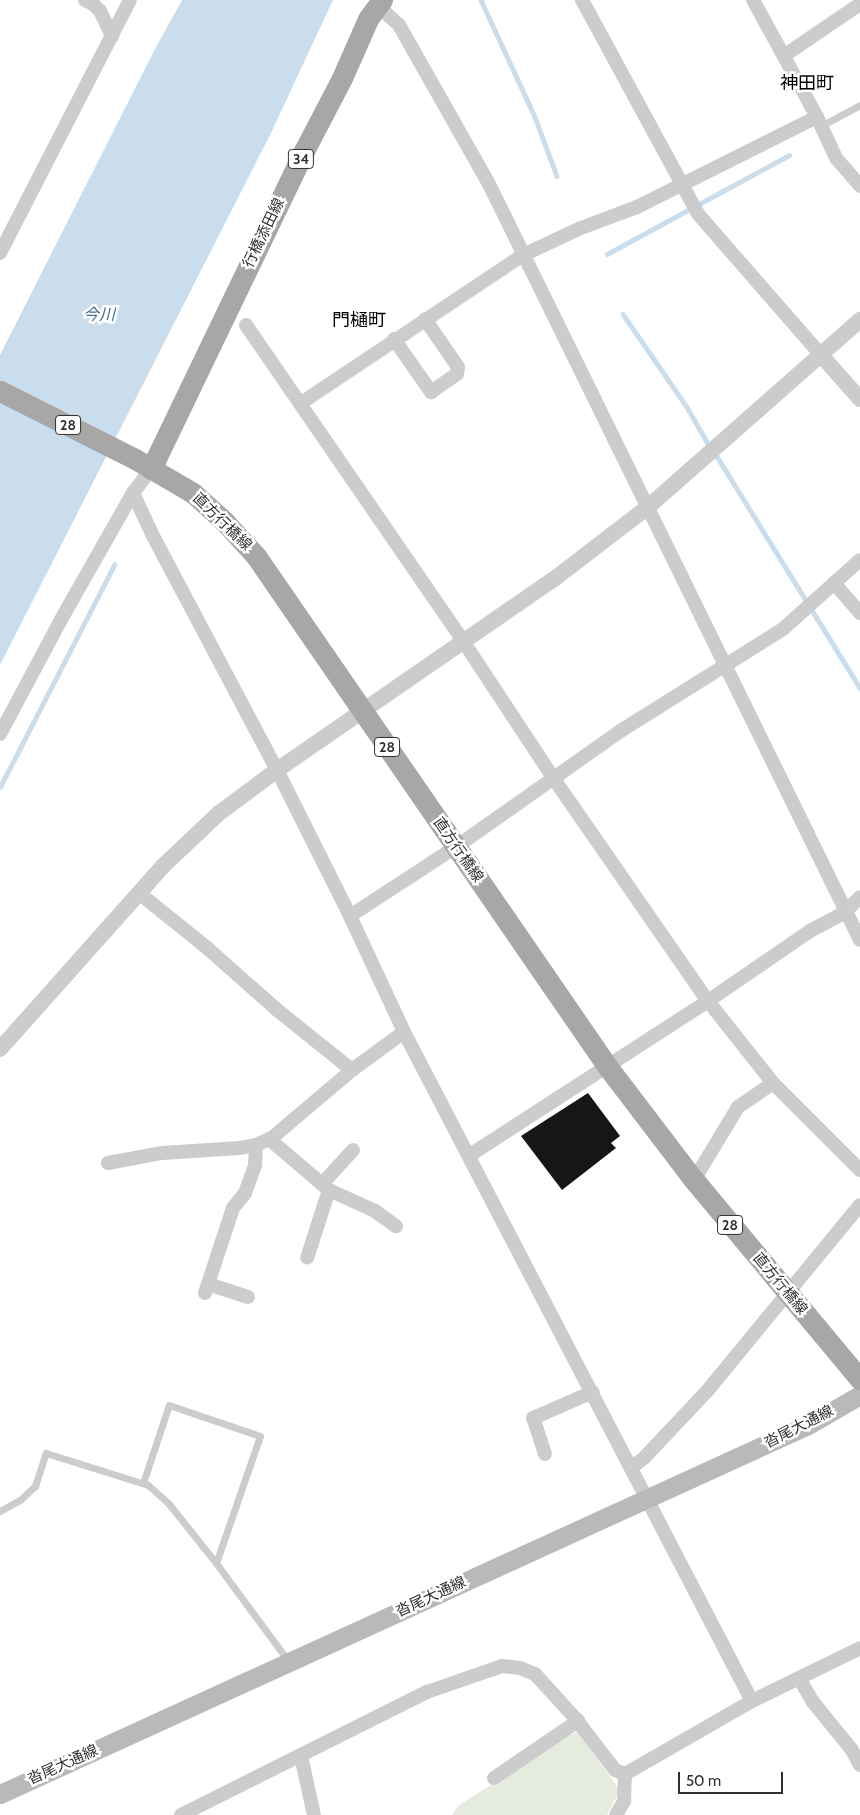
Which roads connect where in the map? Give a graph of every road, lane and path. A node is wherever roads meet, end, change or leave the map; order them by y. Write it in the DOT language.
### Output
graph roads {
  1 [pos="86,0"];
  2 [pos="130,0"];
  3 [pos="582,0"];
  4 [pos="753,0"];
  5 [pos="377,2"];
  6 [pos="860,4"];
  7 [pos="112,36"];
  8 [pos="785,55"];
  9 [pos="860,105"];
  10 [pos="819,121"];
  11 [pos="680,185"];
  12 [pos="860,186"];
  13 [pos="0,253"];
  14 [pos="523,256"];
  15 [pos="425,319"];
  16 [pos="860,320"];
  17 [pos="246,326"];
  18 [pos="394,339"];
  19 [pos="821,355"];
  20 [pos="0,390"];
  21 [pos="860,399"];
  22 [pos="301,403"];
  23 [pos="143,464"];
  24 [pos="133,493"];
  25 [pos="648,507"];
  26 [pos="860,560"];
  27 [pos="834,583"];
  28 [pos="860,612"];
  29 [pos="463,641"];
  30 [pos="724,664"];
  31 [pos="362,711"];
  32 [pos="0,734"];
  33 [pos="277,770"];
  34 [pos="554,779"];
  35 [pos="456,847"];
  36 [pos="139,893"];
  37 [pos="860,897"];
  38 [pos="846,912"];
  39 [pos="350,916"];
  40 [pos="860,940"];
  41 [pos="708,1000"];
  42 [pos="404,1032"];
  43 [pos="0,1050"];
  44 [pos="606,1066"];
  45 [pos="352,1070"];
  46 [pos="773,1083"];
  47 [pos="269,1138"];
  48 [pos="256,1145"];
  49 [pos="352,1150"];
  50 [pos="470,1156"];
  51 [pos="108,1163"];
  52 [pos="860,1170"];
  53 [pos="694,1180"];
  54 [pos="325,1187"];
  55 [pos="860,1204"];
  56 [pos="396,1226"];
  57 [pos="307,1258"];
  58 [pos="787,1293"];
  59 [pos="248,1297"];
  60 [pos="860,1379"];
  61 [pos="593,1392"];
  62 [pos="860,1394"];
  63 [pos="545,1454"];
  64 [pos="631,1468"];
  65 [pos="143,1483"];
  66 [pos="646,1499"];
  67 [pos="0,1511"];
  68 [pos="216,1563"];
  69 [pos="860,1648"];
  70 [pos="289,1662"];
  71 [pos="800,1678"];
  72 [pos="752,1701"];
  73 [pos="578,1722"];
  74 [pos="301,1756"];
  75 [pos="860,1766"];
  76 [pos="625,1774"];
  77 [pos="494,1778"];
  78 [pos="0,1794"];
  79 [pos="181,1815"];
  80 [pos="314,1815"];
  81 [pos="616,1815"];
  1 -- 7 [label="street"];
  2 -- 7 [label="street"];
  3 -- 11 [label="street"];
  4 -- 8 [label="street"];
  5 -- 14 [label="street"];
  5 -- 23 [label="main road, 行橋添田線 / 34"];
  6 -- 8 [label="street"];
  7 -- 13 [label="street"];
  8 -- 10 [label="street"];
  9 -- 10 [label="lane"];
  10 -- 11 [label="street"];
  10 -- 12 [label="street"];
  11 -- 14 [label="street"];
  11 -- 19 [label="street"];
  14 -- 15 [label="street"];
  14 -- 25 [label="street"];
  15 -- 18 [label="street"];
  15 -- 18 [label="street"];
  16 -- 19 [label="street"];
  17 -- 22 [label="street"];
  18 -- 22 [label="street"];
  19 -- 21 [label="street"];
  19 -- 25 [label="street"];
  20 -- 23 [label="main road, 直方行橋線 / 28"];
  22 -- 29 [label="street"];
  23 -- 24 [label="street"];
  23 -- 31 [label="main road, 直方行橋線 / 28"];
  24 -- 32 [label="street"];
  24 -- 33 [label="street"];
  25 -- 29 [label="street"];
  25 -- 30 [label="street"];
  26 -- 27 [label="street"];
  27 -- 28 [label="street"];
  27 -- 30 [label="street"];
  29 -- 31 [label="street"];
  29 -- 34 [label="street"];
  30 -- 34 [label="street"];
  30 -- 38 [label="street"];
  31 -- 33 [label="street"];
  31 -- 35 [label="main road, 直方行橋線 / 28"];
  33 -- 36 [label="street"];
  33 -- 39 [label="street"];
  34 -- 35 [label="street"];
  34 -- 41 [label="street"];
  35 -- 39 [label="street"];
  35 -- 44 [label="main road, 直方行橋線 / 28"];
  36 -- 43 [label="street"];
  36 -- 45 [label="street"];
  37 -- 38 [label="street"];
  38 -- 40 [label="street"];
  38 -- 41 [label="street"];
  39 -- 42 [label="street"];
  41 -- 44 [label="street"];
  41 -- 46 [label="street"];
  42 -- 45 [label="street"];
  42 -- 50 [label="street"];
  44 -- 50 [label="street"];
  44 -- 53 [label="main road, 直方行橋線 / 28"];
  45 -- 47 [label="street"];
  46 -- 52 [label="street"];
  46 -- 53 [label="street"];
  47 -- 48 [label="street"];
  47 -- 54 [label="street"];
  48 -- 51 [label="street"];
  48 -- 59 [label="street"];
  49 -- 54 [label="street"];
  50 -- 61 [label="street"];
  53 -- 58 [label="main road, 直方行橋線 / 28"];
  54 -- 56 [label="street"];
  54 -- 57 [label="street"];
  55 -- 58 [label="street"];
  58 -- 60 [label="main road, 直方行橋線 / 28"];
  58 -- 64 [label="street"];
  61 -- 63 [label="street"];
  61 -- 64 [label="street"];
  62 -- 66 [label="main road, 沓尾大通線"];
  64 -- 66 [label="street"];
  65 -- 67 [label="lane"];
  65 -- 68 [label="lane"];
  65 -- 68 [label="lane"];
  66 -- 70 [label="main road, 沓尾大通線"];
  66 -- 72 [label="street"];
  68 -- 70 [label="lane"];
  69 -- 71 [label="street"];
  70 -- 78 [label="main road, 沓尾大通線"];
  71 -- 72 [label="street"];
  71 -- 75 [label="street"];
  72 -- 76 [label="street"];
  73 -- 74 [label="street"];
  73 -- 76 [label="street"];
  73 -- 77 [label="street"];
  74 -- 79 [label="street"];
  74 -- 80 [label="street"];
  76 -- 81 [label="street"];
}
